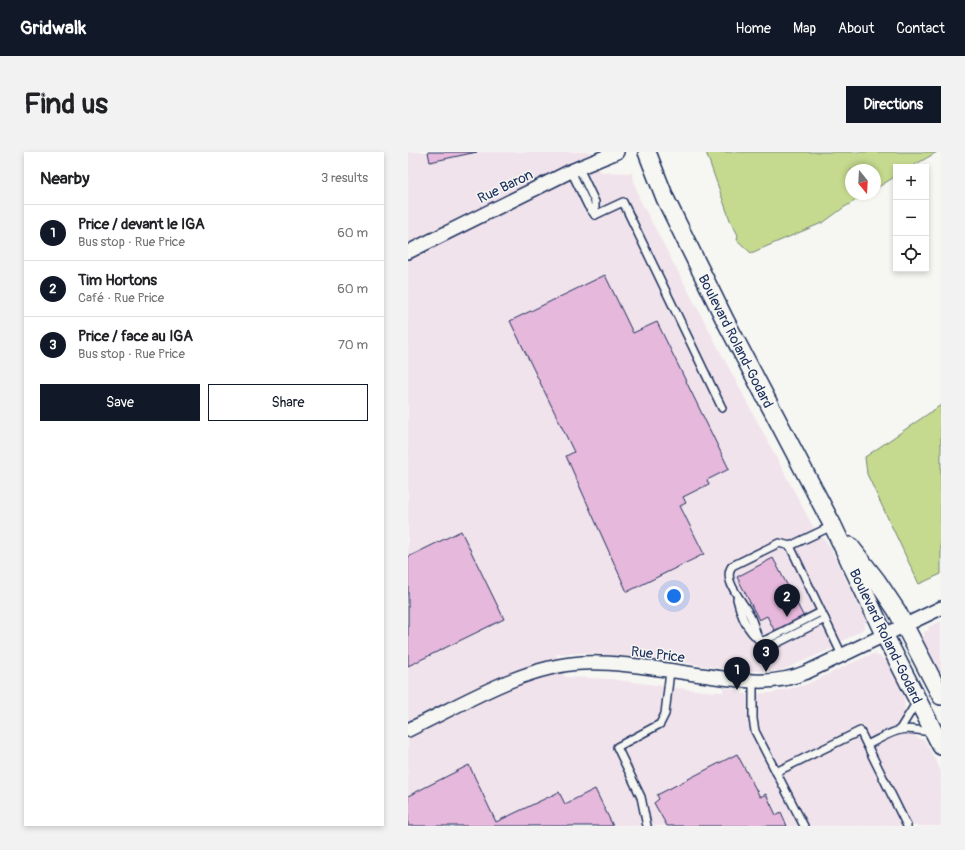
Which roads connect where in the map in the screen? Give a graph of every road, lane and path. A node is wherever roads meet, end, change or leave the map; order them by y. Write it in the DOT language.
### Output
graph roads {
  1 [pos="617,152"];
  2 [pos="647,152"];
  3 [pos="575,170"];
  4 [pos="408,252"];
  5 [pos="722,408"];
  6 [pos="833,526"];
  7 [pos="790,546"];
  8 [pos="941,608"];
  9 [pos="823,616"];
  10 [pos="905,625"];
  11 [pos="884,634"];
  12 [pos="842,655"];
  13 [pos="670,671"];
  14 [pos="753,681"];
  15 [pos="941,694"];
  16 [pos="918,700"];
  17 [pos="900,728"];
  18 [pos="408,730"];
  19 [pos="938,740"];
  20 [pos="867,745"];
  21 [pos="776,772"];
  22 [pos="647,826"];
  23 [pos="804,826"];
  24 [pos="907,826"];
  1 -- 3 [label="street, Rue Baron"];
  2 -- 6 [label="street, Boulevard Roland-Godard"];
  3 -- 4 [label="street, Rue Baron"];
  3 -- 5 [label="lane"];
  6 -- 7 [label="lane"];
  6 -- 10 [label="street, Boulevard Roland-Godard"];
  6 -- 11 [label="street, Boulevard Roland-Godard"];
  7 -- 9 [label="lane"];
  7 -- 9 [label="lane"];
  8 -- 10 [label="street, Rue Price"];
  9 -- 12 [label="lane"];
  10 -- 11 [label="street, Rue Price"];
  10 -- 15 [label="street, Boulevard Roland-Godard"];
  11 -- 12 [label="street, Rue Price"];
  11 -- 16 [label="street, Boulevard Roland-Godard"];
  12 -- 14 [label="street, Rue Price"];
  13 -- 14 [label="street, Rue Price"];
  13 -- 18 [label="street, Rue Price"];
  13 -- 22 [label="lane"];
  14 -- 21 [label="lane"];
  16 -- 17 [label="lane"];
  16 -- 19 [label="street, Boulevard Roland-Godard"];
  17 -- 19 [label="lane"];
  17 -- 20 [label="lane"];
  20 -- 21 [label="lane"];
  20 -- 24 [label="lane"];
  21 -- 23 [label="lane"];
}
